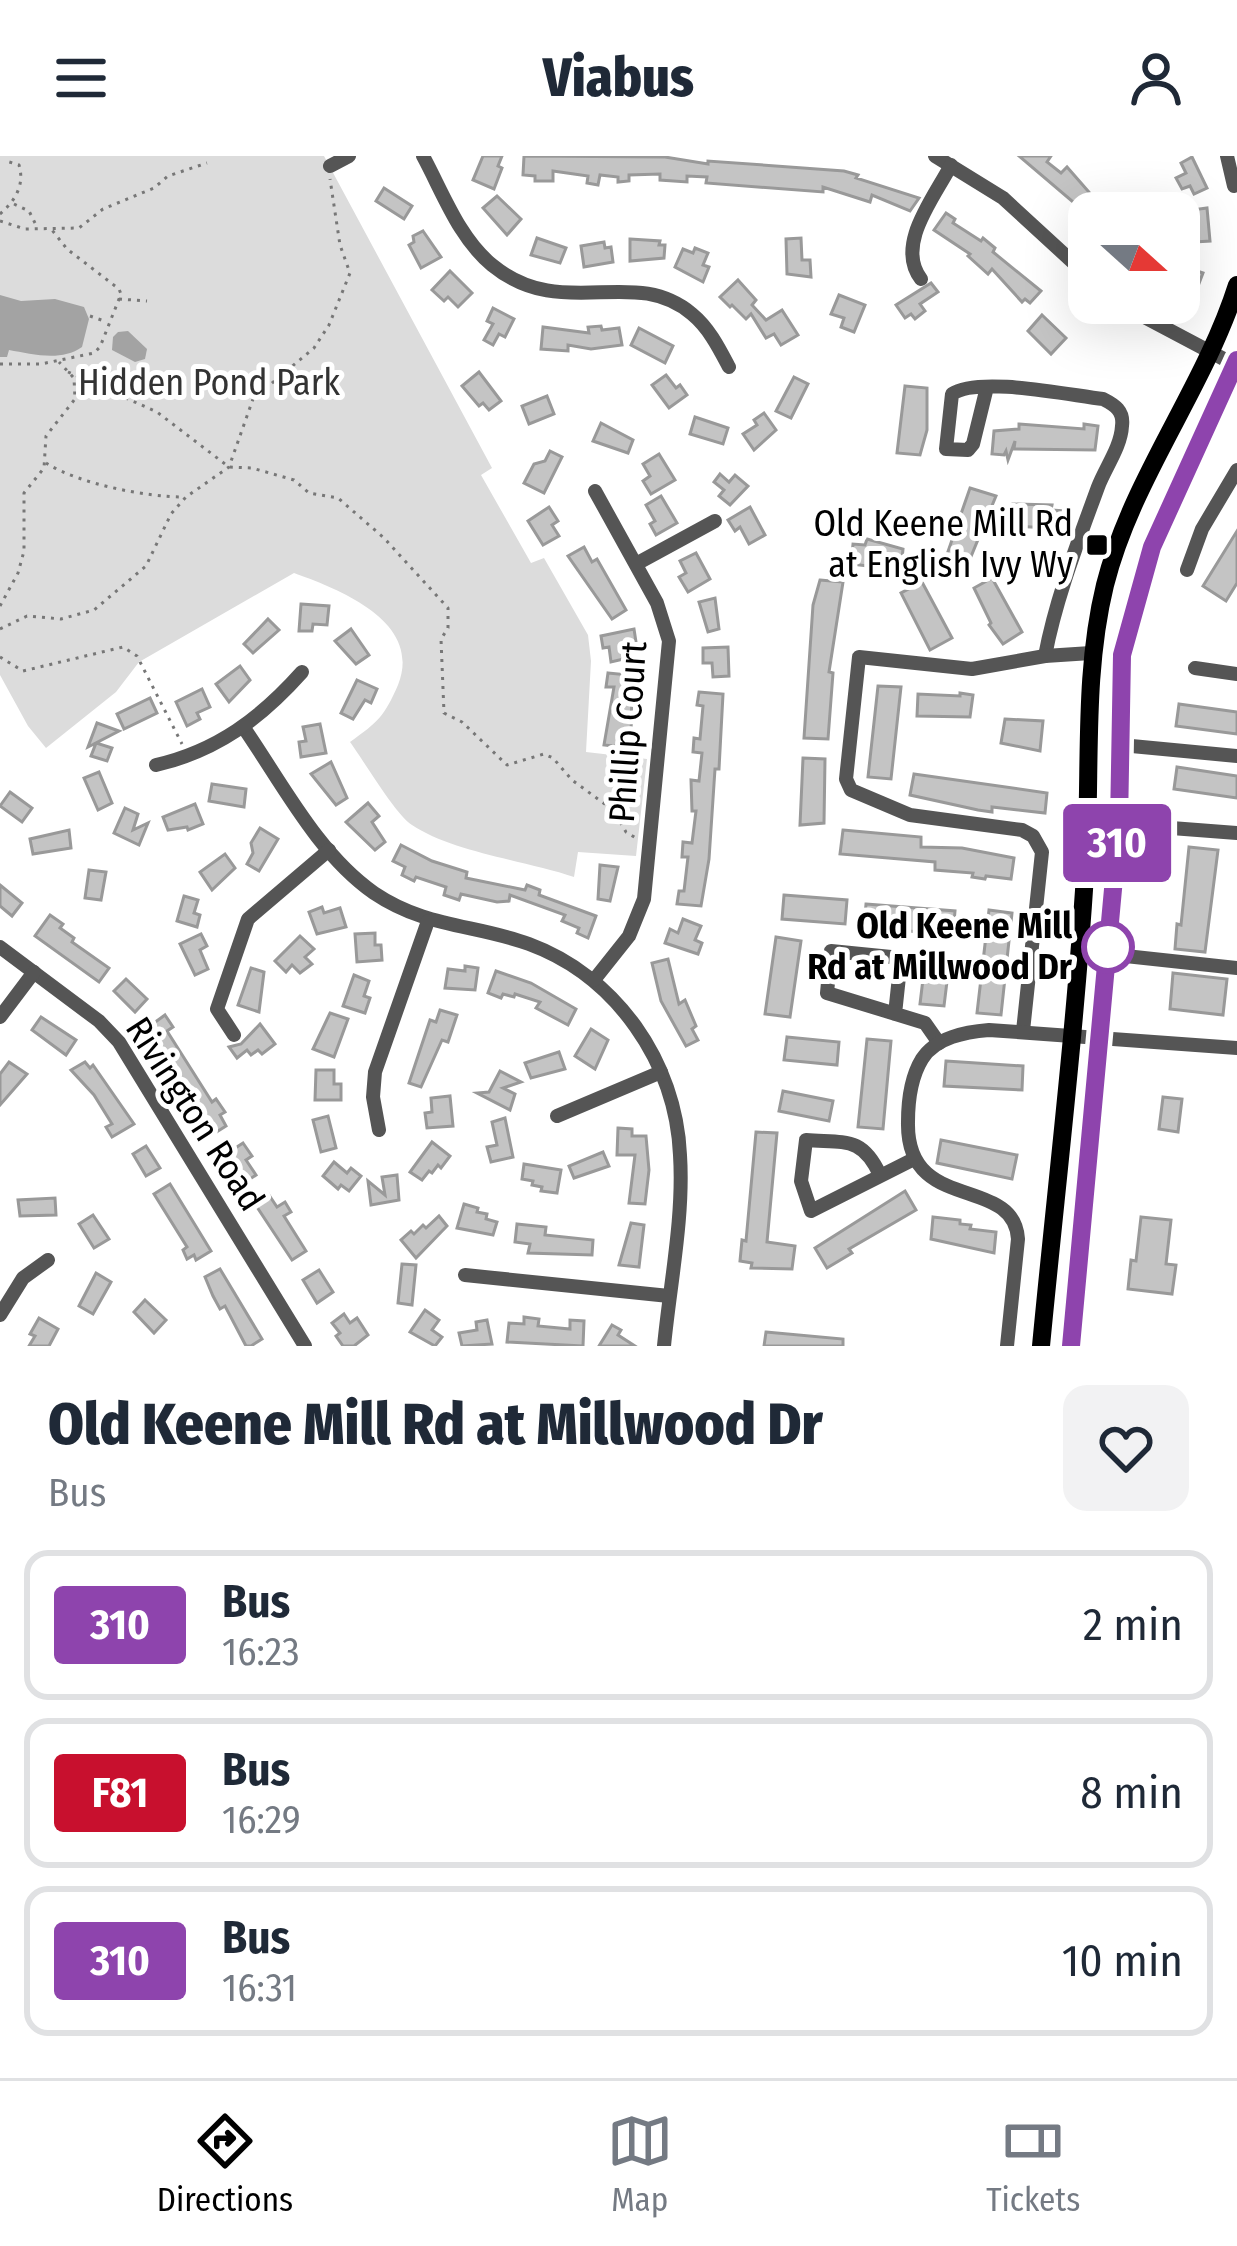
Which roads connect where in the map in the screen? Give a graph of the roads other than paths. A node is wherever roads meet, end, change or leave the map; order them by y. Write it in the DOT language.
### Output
graph roads {
  1 [pos="349,156"];
  2 [pos="423,156"];
  3 [pos="935,156"];
  4 [pos="1227,156"];
  5 [pos="951,165"];
  6 [pos="330,172"];
  7 [pos="1234,186"];
  8 [pos="1068,258"];
  9 [pos="921,279"];
  10 [pos="1237,285"];
  11 [pos="1157,324"];
  12 [pos="1208,352"];
  13 [pos="1236,364"];
  14 [pos="729,367"];
  15 [pos="987,387"];
  16 [pos="1237,470"];
  17 [pos="596,491"];
  18 [pos="715,520"];
  19 [pos="636,564"];
  20 [pos="1187,570"];
  21 [pos="1091,653"];
  22 [pos="1045,656"];
  23 [pos="1195,668"];
  24 [pos="302,672"];
  25 [pos="1237,674"];
  26 [pos="244,728"];
  27 [pos="1120,745"];
  28 [pos="1237,756"];
  29 [pos="156,765"];
  30 [pos="1119,824"];
  31 [pos="1237,832"];
  32 [pos="329,850"];
  33 [pos="428,921"];
  34 [pos="0,946"];
  35 [pos="1107,954"];
  36 [pos="1237,968"];
  37 [pos="34,972"];
  38 [pos="594,980"];
  39 [pos="895,1014"];
  40 [pos="0,1017"];
  41 [pos="1023,1031"];
  42 [pos="235,1035"];
  43 [pos="1071,1037"];
  44 [pos="1100,1038"];
  45 [pos="939,1043"];
  46 [pos="1237,1048"];
  47 [pos="661,1072"];
  48 [pos="557,1116"];
  49 [pos="380,1130"];
  50 [pos="914,1159"];
  51 [pos="880,1174"];
  52 [pos="48,1260"];
  53 [pos="465,1275"];
  54 [pos="669,1297"];
  55 [pos="0,1315"];
  56 [pos="305,1346"];
  57 [pos="664,1346"];
  58 [pos="1007,1346"];
  59 [pos="1041,1346"];
  60 [pos="1071,1346"];
  1 -- 6 [label="street"];
  2 -- 14 [label="street"];
  3 -- 5 [label="street"];
  4 -- 7 [label="street"];
  5 -- 8 [label="street"];
  5 -- 9 [label="street"];
  10 -- 12 [label="main road"];
  11 -- 12 [label="street"];
  12 -- 13 [label="street"];
  12 -- 21 [label="main road"];
  13 -- 27 [label="main road"];
  15 -- 15 [label="street"];
  15 -- 22 [label="street"];
  16 -- 20 [label="street"];
  17 -- 19 [label="street, Phillip Court"];
  18 -- 19 [label="street"];
  19 -- 38 [label="street, Phillip Court"];
  21 -- 22 [label="street"];
  21 -- 43 [label="main road"];
  22 -- 41 [label="street"];
  23 -- 25 [label="street"];
  24 -- 26 [label="street"];
  26 -- 29 [label="street"];
  26 -- 32 [label="street"];
  27 -- 28 [label="street"];
  27 -- 30 [label="main road"];
  30 -- 31 [label="street"];
  30 -- 35 [label="main road"];
  32 -- 33 [label="street"];
  32 -- 42 [label="street"];
  33 -- 38 [label="street"];
  33 -- 49 [label="street"];
  34 -- 37 [label="street, Rivington Road"];
  35 -- 36 [label="street"];
  35 -- 44 [label="main road"];
  37 -- 40 [label="street"];
  37 -- 56 [label="street, Rivington Road"];
  38 -- 47 [label="street"];
  39 -- 39 [label="street"];
  39 -- 45 [label="street"];
  41 -- 43 [label="street"];
  41 -- 45 [label="street"];
  43 -- 44 [label="street"];
  43 -- 59 [label="main road"];
  44 -- 46 [label="street"];
  44 -- 60 [label="main road"];
  45 -- 50 [label="street"];
  47 -- 48 [label="street"];
  47 -- 54 [label="street"];
  50 -- 51 [label="street"];
  50 -- 58 [label="street"];
  51 -- 51 [label="street"];
  52 -- 55 [label="street"];
  53 -- 54 [label="street"];
  54 -- 57 [label="street"];
}
